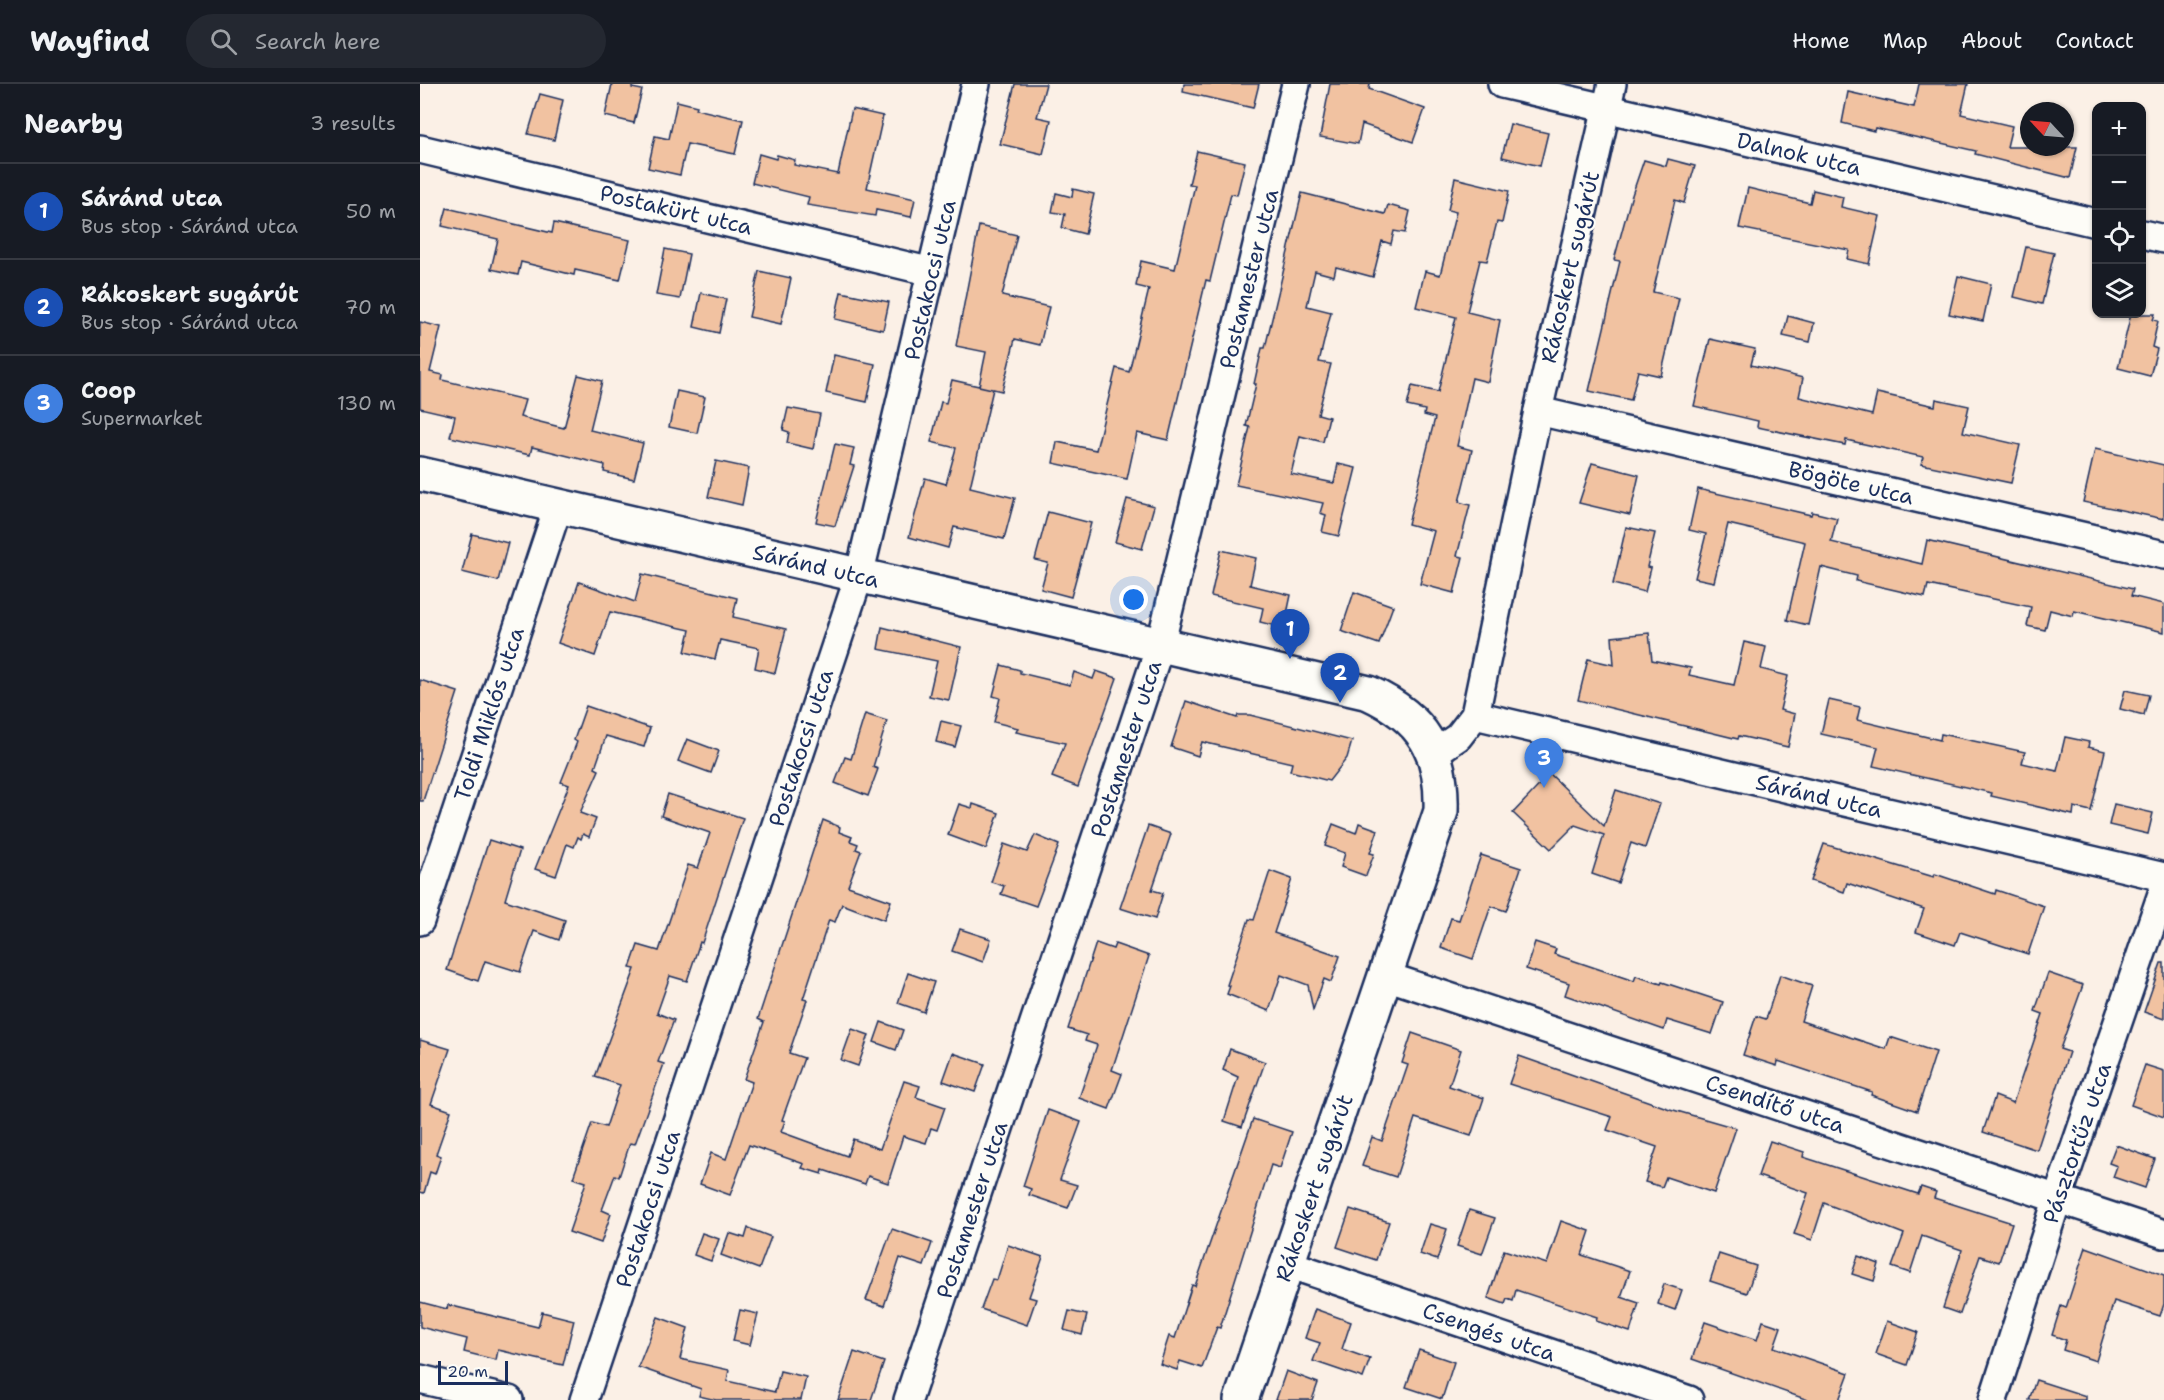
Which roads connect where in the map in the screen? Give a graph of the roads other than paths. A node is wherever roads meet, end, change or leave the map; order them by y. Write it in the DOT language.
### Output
graph roads {
  1 [pos="976,84"];
  2 [pos="1296,84"];
  3 [pos="1502,84"];
  4 [pos="1609,96"];
  5 [pos="420,149"];
  6 [pos="2092,222"];
  7 [pos="2146,235"];
  8 [pos="2164,239"];
  9 [pos="932,272"];
  10 [pos="1538,411"];
  11 [pos="420,474"];
  12 [pos="558,507"];
  13 [pos="2164,555"];
  14 [pos="859,576"];
  15 [pos="1160,646"];
  16 [pos="1475,715"];
  17 [pos="1434,753"];
  18 [pos="2164,877"];
  19 [pos="2164,888"];
  20 [pos="420,921"];
  21 [pos="1386,976"];
  22 [pos="2058,1197"];
  23 [pos="2164,1234"];
  24 [pos="1288,1264"];
  25 [pos="420,1379"];
  26 [pos="509,1400"];
  27 [pos="584,1400"];
  28 [pos="908,1400"];
  29 [pos="1241,1400"];
  30 [pos="1689,1400"];
  31 [pos="1993,1400"];
  1 -- 9 [label="street, Postakocsi utca"];
  2 -- 15 [label="street, Postamester utca"];
  3 -- 4 [label="street, Dalnok utca"];
  4 -- 6 [label="street, Dalnok utca"];
  4 -- 10 [label="street, Rákoskert sugárút"];
  5 -- 9 [label="street, Postakürt utca"];
  7 -- 8 [label="street"];
  9 -- 14 [label="street, Postakocsi utca"];
  10 -- 13 [label="street, Bögöte utca"];
  10 -- 16 [label="street, Rákoskert sugárút"];
  11 -- 12 [label="street, Sáránd utca"];
  12 -- 14 [label="street, Sáránd utca"];
  12 -- 20 [label="street, Toldi Miklós utca"];
  14 -- 15 [label="street, Sáránd utca"];
  14 -- 27 [label="street, Postakocsi utca"];
  15 -- 17 [label="street, Sáránd utca"];
  15 -- 28 [label="street, Postamester utca"];
  16 -- 17 [label="street, Rákoskert sugárút"];
  16 -- 18 [label="street, Sáránd utca"];
  17 -- 21 [label="street, Rákoskert sugárút"];
  19 -- 22 [label="street, Pásztortűz utca"];
  21 -- 22 [label="street, Csendítő utca"];
  21 -- 24 [label="street, Rákoskert sugárút"];
  22 -- 23 [label="street, Csendítő utca"];
  22 -- 31 [label="street, Pásztortűz utca"];
  24 -- 29 [label="street, Rákoskert sugárút"];
  24 -- 30 [label="street, Csengés utca"];
  25 -- 26 [label="street"];
}
